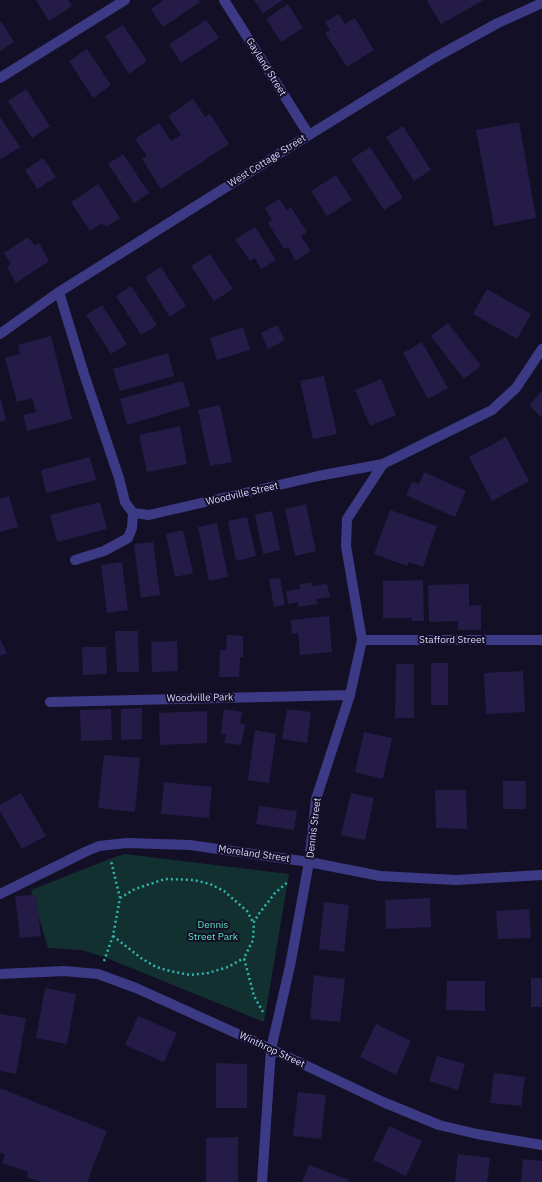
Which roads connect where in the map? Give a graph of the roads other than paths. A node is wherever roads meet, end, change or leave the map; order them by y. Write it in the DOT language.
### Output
graph roads {
  1 [pos="125,0"];
  2 [pos="224,0"];
  3 [pos="542,3"];
  4 [pos="0,78"];
  5 [pos="309,135"];
  6 [pos="60,292"];
  7 [pos="0,334"];
  8 [pos="542,349"];
  9 [pos="383,464"];
  10 [pos="133,513"];
  11 [pos="75,560"];
  12 [pos="362,640"];
  13 [pos="542,640"];
  14 [pos="350,695"];
  15 [pos="50,702"];
  16 [pos="309,862"];
  17 [pos="542,875"];
  18 [pos="0,894"];
  19 [pos="0,974"];
  20 [pos="271,1049"];
  21 [pos="542,1145"];
  22 [pos="262,1182"];
  1 -- 4 [label="street"];
  2 -- 5 [label="street, Gayland Street"];
  3 -- 5 [label="street, West Cottage Street"];
  5 -- 6 [label="street, West Cottage Street"];
  6 -- 7 [label="street, West Cottage Street"];
  6 -- 10 [label="street"];
  8 -- 9 [label="street, Woodville Street"];
  9 -- 10 [label="street, Woodville Street"];
  9 -- 12 [label="street, Dennis Street"];
  10 -- 11 [label="street"];
  12 -- 13 [label="street, Stafford Street"];
  12 -- 14 [label="street, Dennis Street"];
  14 -- 15 [label="street, Woodville Park"];
  14 -- 16 [label="street, Dennis Street"];
  16 -- 17 [label="street, Moreland Street"];
  16 -- 18 [label="street, Moreland Street"];
  16 -- 20 [label="street, Dennis Street"];
  19 -- 20 [label="street, Winthrop Street"];
  20 -- 21 [label="street, Winthrop Street"];
  20 -- 22 [label="street, Dennis Street"];
}
